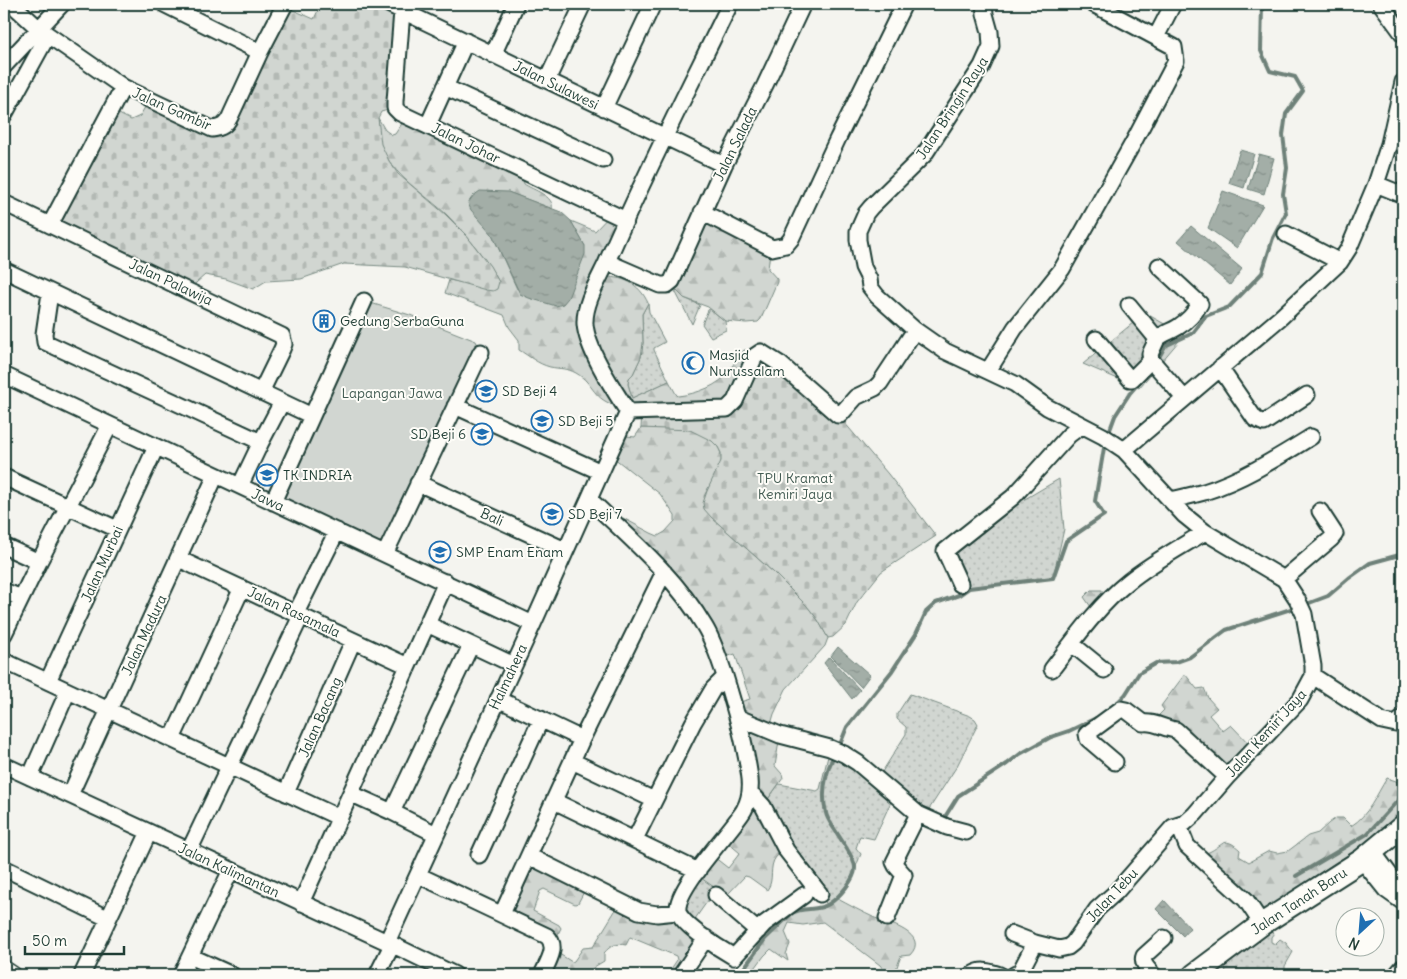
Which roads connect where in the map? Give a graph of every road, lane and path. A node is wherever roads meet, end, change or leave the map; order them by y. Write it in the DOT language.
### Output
graph roads {
  1 [pos="12,4"];
  2 [pos="62,4"];
  3 [pos="164,4"];
  4 [pos="285,4"];
  5 [pos="388,4"];
  6 [pos="516,4"];
  7 [pos="583,4"];
  8 [pos="653,4"];
  9 [pos="730,4"];
  10 [pos="802,4"];
  11 [pos="904,4"];
  12 [pos="984,4"];
  13 [pos="1093,4"];
  14 [pos="1173,4"];
  15 [pos="1382,4"];
  16 [pos="404,7"];
  17 [pos="43,32"];
  18 [pos="1403,34"];
  19 [pos="1156,37"];
  20 [pos="466,41"];
  21 [pos="260,52"];
  22 [pos="493,55"];
  23 [pos="4,66"];
  24 [pos="547,80"];
  25 [pos="1403,82"];
  26 [pos="123,86"];
  27 [pos="445,87"];
  28 [pos="604,108"];
  29 [pos="4,116"];
  30 [pos="428,125"];
  31 [pos="666,137"];
  32 [pos="603,160"];
  33 [pos="724,165"];
  34 [pos="1376,184"];
  35 [pos="1403,195"];
  36 [pos="4,203"];
  37 [pos="702,212"];
  38 [pos="626,220"];
  39 [pos="50,226"];
  40 [pos="1286,234"];
  41 [pos="607,262"];
  42 [pos="1340,262"];
  43 [pos="1159,266"];
  44 [pos="4,270"];
  45 [pos="50,293"];
  46 [pos="364,301"];
  47 [pos="1129,305"];
  48 [pos="916,330"];
  49 [pos="1096,339"];
  50 [pos="1157,339"];
  51 [pos="481,352"];
  52 [pos="1154,364"];
  53 [pos="1220,368"];
  54 [pos="988,371"];
  55 [pos="4,374"];
  56 [pos="261,392"];
  57 [pos="1307,395"];
  58 [pos="1184,398"];
  59 [pos="282,402"];
  60 [pos="455,406"];
  61 [pos="628,412"];
  62 [pos="312,416"];
  63 [pos="110,425"];
  64 [pos="1076,428"];
  65 [pos="1311,437"];
  66 [pos="261,442"];
  67 [pos="156,447"];
  68 [pos="1124,450"];
  69 [pos="601,472"];
  70 [pos="216,475"];
  71 [pos="4,477"];
  72 [pos="418,483"];
  73 [pos="240,486"];
  74 [pos="589,498"];
  75 [pos="1170,500"];
  76 [pos="273,502"];
  77 [pos="68,506"];
  78 [pos="1320,511"];
  79 [pos="117,529"];
  80 [pos="336,531"];
  81 [pos="1205,532"];
  82 [pos="4,546"];
  83 [pos="565,550"];
  84 [pos="385,554"];
  85 [pos="179,559"];
  86 [pos="39,562"];
  87 [pos="664,572"];
  88 [pos="1284,579"];
  89 [pos="446,582"];
  90 [pos="960,584"];
  91 [pos="242,588"];
  92 [pos="4,591"];
  93 [pos="21,598"];
  94 [pos="299,614"];
  95 [pos="428,624"];
  96 [pos="533,624"];
  97 [pos="4,634"];
  98 [pos="353,641"];
  99 [pos="1072,644"];
  100 [pos="471,645"];
  101 [pos="4,661"];
  102 [pos="514,665"];
  103 [pos="408,666"];
  104 [pos="1052,669"];
  105 [pos="1104,670"];
  106 [pos="1313,676"];
  107 [pos="725,677"];
  108 [pos="48,681"];
  109 [pos="68,691"];
  110 [pos="498,699"];
  111 [pos="110,710"];
  112 [pos="739,718"];
  113 [pos="1403,718"];
  114 [pos="541,719"];
  115 [pos="172,739"];
  116 [pos="582,739"];
  117 [pos="572,761"];
  118 [pos="1115,762"];
  119 [pos="4,765"];
  120 [pos="228,766"];
  121 [pos="1227,776"];
  122 [pos="30,777"];
  123 [pos="286,793"];
  124 [pos="751,793"];
  125 [pos="352,794"];
  126 [pos="70,795"];
  127 [pos="654,800"];
  128 [pos="554,801"];
  129 [pos="392,812"];
  130 [pos="918,814"];
  131 [pos="340,818"];
  132 [pos="1179,826"];
  133 [pos="1403,826"];
  134 [pos="149,832"];
  135 [pos="966,832"];
  136 [pos="436,834"];
  137 [pos="635,839"];
  138 [pos="189,851"];
  139 [pos="479,855"];
  140 [pos="530,856"];
  141 [pos="1368,856"];
  142 [pos="4,868"];
  143 [pos="231,870"];
  144 [pos="698,871"];
  145 [pos="418,875"];
  146 [pos="820,894"];
  147 [pos="716,895"];
  148 [pos="804,896"];
  149 [pos="1402,901"];
  150 [pos="302,903"];
  151 [pos="677,912"];
  152 [pos="502,914"];
  153 [pos="107,918"];
  154 [pos="887,918"];
  155 [pos="1261,922"];
  156 [pos="758,931"];
  157 [pos="1012,934"];
  158 [pos="706,938"];
  159 [pos="1164,938"];
  160 [pos="390,943"];
  161 [pos="1034,943"];
  162 [pos="190,956"];
  163 [pos="1403,967"];
  164 [pos="4,969"];
  165 [pos="975,973"];
  166 [pos="1152,973"];
  167 [pos="13,975"];
  168 [pos="82,975"];
  169 [pos="181,975"];
  170 [pos="232,975"];
  171 [pos="377,975"];
  172 [pos="455,975"];
  173 [pos="542,975"];
  174 [pos="681,975"];
  175 [pos="1000,975"];
  176 [pos="1014,975"];
  177 [pos="1194,975"];
  178 [pos="1396,975"];
  1 -- 17 [label="street, Jalan Gambir"];
  2 -- 17 [label="street"];
  3 -- 21 [label="street"];
  4 -- 21 [label="street, Jalan Gambir"];
  5 -- 16 [label="street, Jalan Sulawesi"];
  6 -- 22 [label="street"];
  7 -- 24 [label="street"];
  8 -- 28 [label="street"];
  9 -- 31 [label="street"];
  10 -- 33 [label="street, Jalan Salada"];
  11 -- 37 [label="street"];
  12 -- 48 [label="street, Jalan Bringin Raya"];
  13 -- 19 [label="street"];
  14 -- 19 [label="street"];
  15 -- 18 [label="street"];
  16 -- 20 [label="street, Jalan Sulawesi"];
  16 -- 30 [label="street, Jalan Johar"];
  17 -- 23 [label="street"];
  17 -- 26 [label="street, Jalan Gambir"];
  17 -- 29 [label="street"];
  19 -- 54 [label="street"];
  20 -- 22 [label="street, Jalan Sulawesi"];
  20 -- 27 [label="street"];
  21 -- 26 [label="street, Jalan Gambir"];
  22 -- 24 [label="street, Jalan Sulawesi"];
  24 -- 28 [label="street, Jalan Sulawesi"];
  25 -- 34 [label="street"];
  26 -- 39 [label="street"];
  27 -- 30 [label="street"];
  27 -- 32 [label="street"];
  28 -- 31 [label="street, Jalan Sulawesi"];
  30 -- 38 [label="street, Jalan Johar"];
  31 -- 33 [label="street, Jalan Sulawesi"];
  31 -- 38 [label="street"];
  33 -- 37 [label="street, Jalan Salada"];
  34 -- 35 [label="street"];
  34 -- 42 [label="street"];
  36 -- 39 [label="street, Jalan Palawija"];
  37 -- 41 [label="street, Jalan Salada"];
  38 -- 41 [label="street"];
  39 -- 56 [label="street, Jalan Palawija"];
  40 -- 42 [label="street"];
  41 -- 61 [label="street"];
  42 -- 53 [label="street"];
  43 -- 50 [label="street"];
  44 -- 45 [label="street"];
  45 -- 56 [label="street"];
  45 -- 66 [label="street"];
  46 -- 62 [label="street"];
  47 -- 50 [label="street"];
  48 -- 54 [label="street, Jalan Bringin Raya"];
  48 -- 61 [label="street"];
  49 -- 52 [label="street"];
  50 -- 52 [label="street"];
  51 -- 60 [label="street"];
  52 -- 58 [label="street"];
  53 -- 57 [label="street"];
  53 -- 58 [label="street"];
  54 -- 64 [label="street, Jalan Kemiri Jaya"];
  55 -- 63 [label="street, Jawa"];
  56 -- 59 [label="street"];
  58 -- 68 [label="street"];
  59 -- 62 [label="street"];
  59 -- 66 [label="street"];
  60 -- 69 [label="street"];
  60 -- 72 [label="street"];
  61 -- 69 [label="street, Halmahera"];
  62 -- 76 [label="street"];
  63 -- 67 [label="street, Jawa"];
  63 -- 77 [label="street"];
  64 -- 68 [label="street, Jalan Kemiri Jaya"];
  64 -- 90 [label="street"];
  65 -- 75 [label="street"];
  66 -- 73 [label="street"];
  67 -- 70 [label="street, Jawa"];
  67 -- 79 [label="street, Jalan Murbai"];
  68 -- 75 [label="street, Jalan Kemiri Jaya"];
  69 -- 74 [label="street, Halmahera"];
  70 -- 73 [label="street, Jawa"];
  70 -- 85 [label="street, Jalan Madura"];
  71 -- 77 [label="street"];
  72 -- 83 [label="street, Bali"];
  72 -- 84 [label="street"];
  73 -- 76 [label="street, Jawa"];
  74 -- 83 [label="street, Halmahera"];
  74 -- 87 [label="street"];
  75 -- 81 [label="street, Jalan Kemiri Jaya"];
  76 -- 80 [label="street, Jawa"];
  77 -- 79 [label="street"];
  77 -- 86 [label="street"];
  78 -- 88 [label="street"];
  79 -- 108 [label="street, Jalan Murbai"];
  80 -- 84 [label="street, Jawa"];
  80 -- 94 [label="street"];
  81 -- 88 [label="street, Jalan Kemiri Jaya"];
  81 -- 99 [label="street"];
  82 -- 86 [label="street"];
  83 -- 96 [label="street, Halmahera"];
  84 -- 89 [label="street, Jawa"];
  85 -- 91 [label="street, Jalan Rasamala"];
  85 -- 111 [label="street, Jalan Madura"];
  86 -- 93 [label="street"];
  87 -- 107 [label="street"];
  87 -- 116 [label="street"];
  88 -- 106 [label="street, Jalan Kemiri Jaya"];
  89 -- 95 [label="street"];
  89 -- 96 [label="street, Jawa"];
  91 -- 94 [label="street, Jalan Rasamala"];
  91 -- 115 [label="street"];
  92 -- 93 [label="street"];
  93 -- 97 [label="street"];
  94 -- 98 [label="street, Jalan Rasamala"];
  94 -- 120 [label="street"];
  95 -- 100 [label="street"];
  95 -- 103 [label="street"];
  96 -- 102 [label="street, Halmahera"];
  98 -- 103 [label="street, Jalan Rasamala"];
  98 -- 123 [label="street, Jalan Bacang"];
  99 -- 104 [label="street"];
  99 -- 105 [label="street"];
  100 -- 102 [label="street"];
  100 -- 129 [label="street"];
  101 -- 108 [label="street"];
  102 -- 110 [label="street, Halmahera"];
  103 -- 125 [label="street"];
  106 -- 113 [label="street"];
  106 -- 121 [label="street, Jalan Kemiri Jaya"];
  107 -- 112 [label="street"];
  107 -- 127 [label="street"];
  108 -- 109 [label="street"];
  109 -- 111 [label="street"];
  109 -- 122 [label="street"];
  110 -- 114 [label="street"];
  110 -- 136 [label="street, Halmahera"];
  111 -- 115 [label="street"];
  111 -- 126 [label="street, Jalan Madura"];
  112 -- 124 [label="street"];
  112 -- 130 [label="street"];
  114 -- 116 [label="street"];
  114 -- 139 [label="street"];
  115 -- 120 [label="street"];
  116 -- 117 [label="street"];
  117 -- 127 [label="street"];
  117 -- 128 [label="street"];
  118 -- 121 [label="street"];
  119 -- 122 [label="street, Jalan Kalimantan"];
  120 -- 123 [label="street"];
  120 -- 138 [label="street"];
  121 -- 132 [label="street, Jalan Kemiri Jaya"];
  122 -- 126 [label="street, Jalan Kalimantan"];
  123 -- 131 [label="street"];
  124 -- 144 [label="street"];
  124 -- 146 [label="street"];
  125 -- 129 [label="street"];
  125 -- 131 [label="street"];
  126 -- 134 [label="street, Jalan Kalimantan"];
  127 -- 137 [label="street"];
  128 -- 137 [label="street"];
  128 -- 140 [label="street"];
  129 -- 136 [label="street"];
  130 -- 135 [label="street"];
  130 -- 154 [label="street"];
  131 -- 150 [label="street"];
  132 -- 155 [label="street"];
  132 -- 161 [label="street, Jalan Tebu"];
  133 -- 141 [label="main road, Jalan Tanah Baru"];
  134 -- 138 [label="street, Jalan Kalimantan"];
  134 -- 153 [label="street"];
  136 -- 145 [label="street, Halmahera"];
  137 -- 144 [label="street"];
  138 -- 143 [label="street, Jalan Kalimantan"];
  140 -- 151 [label="street"];
  140 -- 152 [label="street"];
  141 -- 149 [label="street"];
  141 -- 155 [label="main road, Jalan Tanah Baru"];
  142 -- 153 [label="street"];
  143 -- 150 [label="street, Jalan Kalimantan"];
  143 -- 162 [label="street"];
  144 -- 151 [label="street"];
  145 -- 152 [label="street"];
  145 -- 160 [label="street, Halmahera"];
  147 -- 156 [label="street"];
  148 -- 156 [label="street"];
  150 -- 160 [label="street, Jalan Kalimantan"];
  151 -- 158 [label="street"];
  152 -- 173 [label="street"];
  153 -- 168 [label="street"];
  155 -- 177 [label="main road, Jalan Tanah Baru"];
  156 -- 158 [label="street"];
  157 -- 161 [label="street, Jalan Tebu"];
  158 -- 174 [label="street"];
  159 -- 166 [label="street"];
  160 -- 171 [label="street, Halmahera"];
  160 -- 172 [label="street, Jalan Kalimantan"];
  161 -- 176 [label="street"];
  162 -- 169 [label="street"];
  162 -- 170 [label="street"];
  163 -- 178 [label="street"];
  164 -- 167 [label="street"];
  165 -- 175 [label="street"];
}
